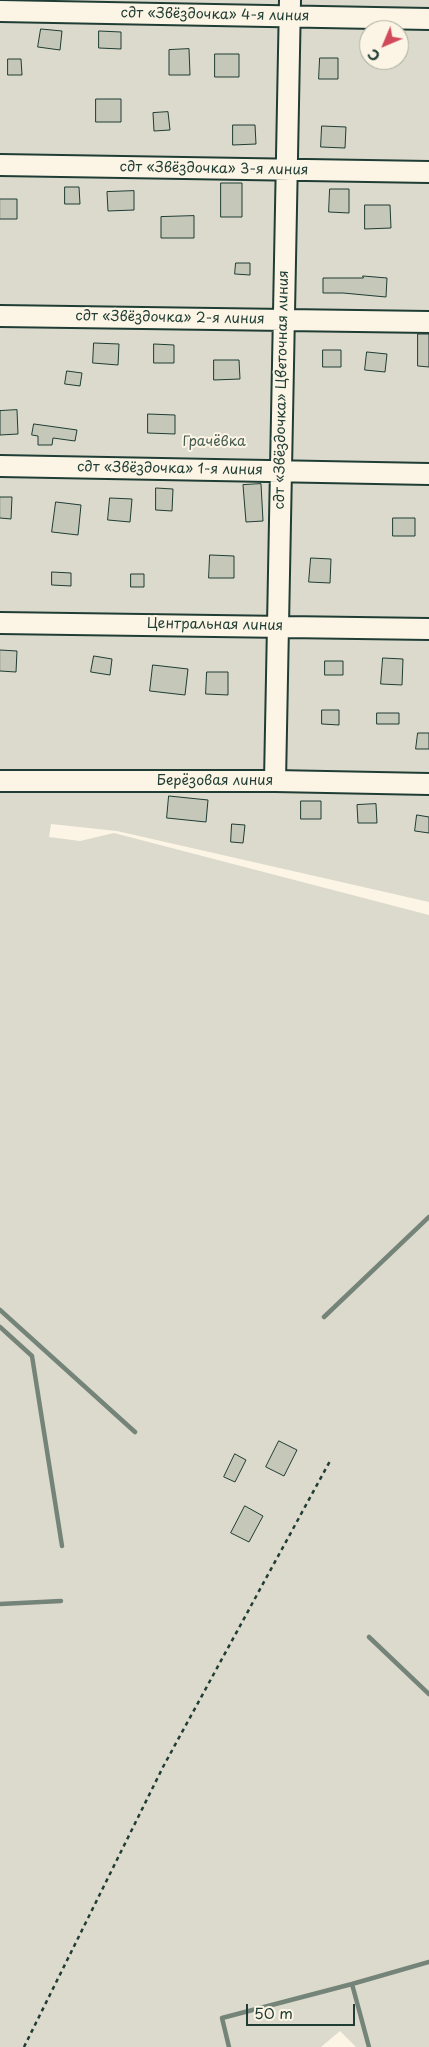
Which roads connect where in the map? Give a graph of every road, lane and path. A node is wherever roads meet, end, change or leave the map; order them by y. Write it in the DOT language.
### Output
graph roads {
  1 [pos="290,8"];
  2 [pos="0,11"];
  3 [pos="429,19"];
  4 [pos="0,165"];
  5 [pos="286,171"];
  6 [pos="429,172"];
  7 [pos="0,316"];
  8 [pos="284,319"];
  9 [pos="429,322"];
  10 [pos="0,466"];
  11 [pos="281,471"];
  12 [pos="429,474"];
  13 [pos="0,623"];
  14 [pos="278,626"];
  15 [pos="429,629"];
  16 [pos="0,781"];
  17 [pos="275,781"];
  18 [pos="429,784"];
  19 [pos="330,1461"];
  20 [pos="24,2047"];
  1 -- 2 [label="street, сдт «Звёздочка» 4-я линия"];
  1 -- 3 [label="street, сдт «Звёздочка» 4-я линия"];
  1 -- 5 [label="street, сдт «Звёздочка» Цветочная линия"];
  4 -- 5 [label="street, сдт «Звёздочка» 3-я линия"];
  5 -- 6 [label="street, сдт «Звёздочка» 3-я линия"];
  5 -- 8 [label="street, сдт «Звёздочка» Цветочная линия"];
  7 -- 8 [label="street, сдт «Звёздочка» 2-я линия"];
  8 -- 9 [label="street, сдт «Звёздочка» 2-я линия"];
  8 -- 11 [label="street, сдт «Звёздочка» Цветочная линия"];
  10 -- 11 [label="street, сдт «Звёздочка» 1-я линия"];
  11 -- 12 [label="street, сдт «Звёздочка» 1-я линия"];
  11 -- 14 [label="street, сдт «Звёздочка» Цветочная линия"];
  13 -- 14 [label="street, Центральная линия"];
  14 -- 15 [label="street, Центральная линия"];
  14 -- 17 [label="street, сдт «Звёздочка» Цветочная линия"];
  16 -- 17 [label="street, Берёзовая линия"];
  17 -- 18 [label="street, Берёзовая линия"];
  19 -- 20 [label="path"];
}
